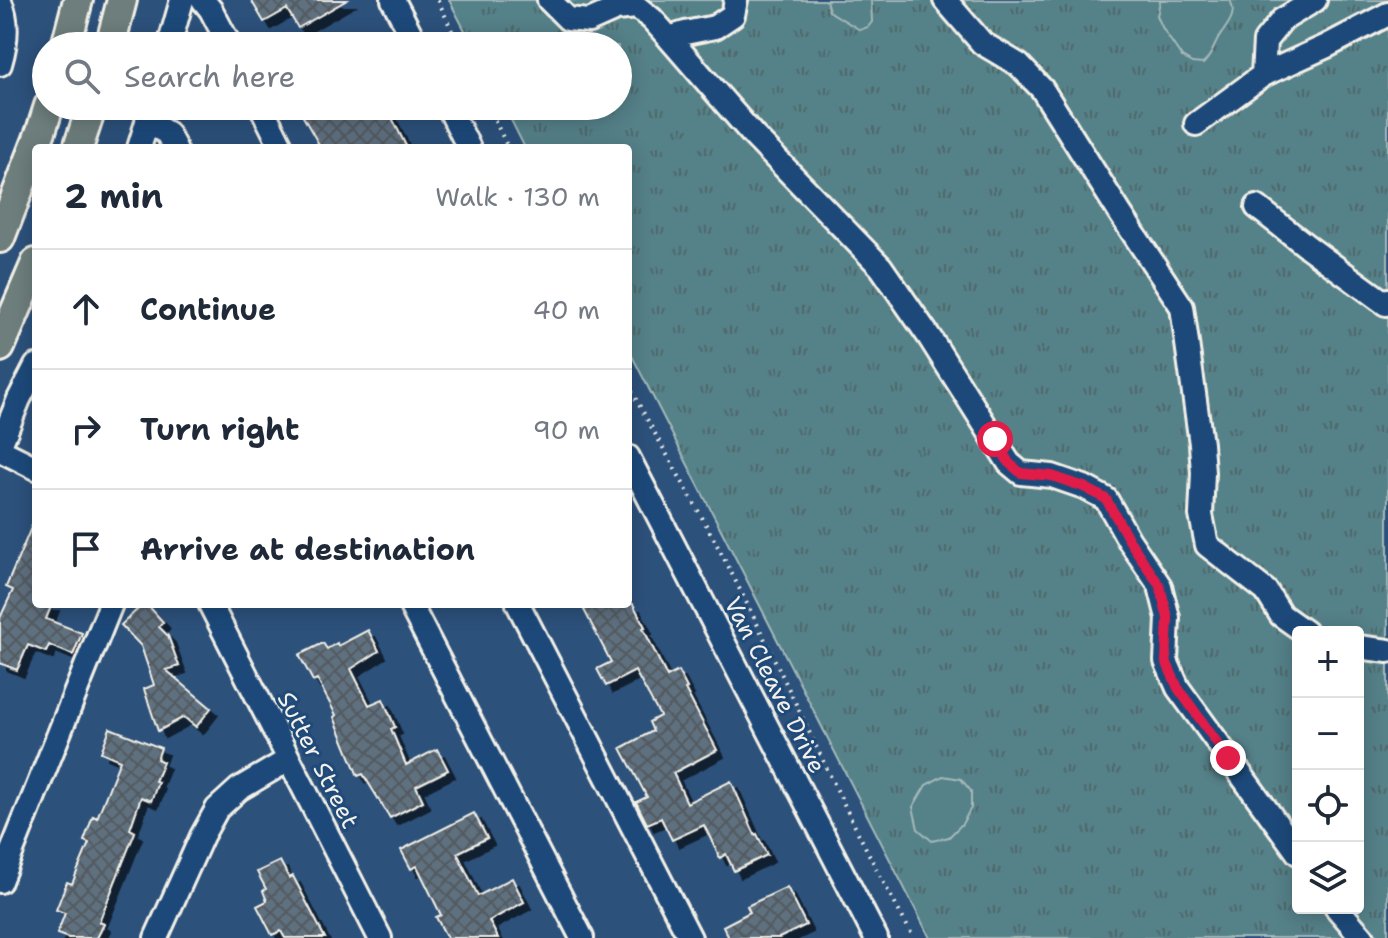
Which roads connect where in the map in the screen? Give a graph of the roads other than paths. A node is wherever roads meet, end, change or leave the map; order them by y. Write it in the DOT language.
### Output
graph roads {
  1 [pos="78,0"];
  2 [pos="122,0"];
  3 [pos="182,0"];
  4 [pos="203,0"];
  5 [pos="393,0"];
  6 [pos="549,0"];
  7 [pos="736,0"];
  8 [pos="945,0"];
  9 [pos="1315,0"];
  10 [pos="0,2"];
  11 [pos="1388,14"];
  12 [pos="70,32"];
  13 [pos="114,32"];
  14 [pos="173,32"];
  15 [pos="223,32"];
  16 [pos="410,32"];
  17 [pos="669,38"];
  18 [pos="0,64"];
  19 [pos="1263,75"];
  20 [pos="45,120"];
  21 [pos="87,120"];
  22 [pos="148,120"];
  23 [pos="156,120"];
  24 [pos="268,120"];
  25 [pos="455,120"];
  26 [pos="1196,124"];
  27 [pos="36,144"];
  28 [pos="79,144"];
  29 [pos="140,144"];
  30 [pos="173,144"];
  31 [pos="280,144"];
  32 [pos="467,144"];
  33 [pos="32,154"];
  34 [pos="1257,207"];
  35 [pos="0,238"];
  36 [pos="32,272"];
  37 [pos="1387,303"];
  38 [pos="0,347"];
  39 [pos="32,374"];
  40 [pos="0,448"];
  41 [pos="632,465"];
  42 [pos="32,466"];
  43 [pos="109,608"];
  44 [pos="212,608"];
  45 [pos="412,608"];
  46 [pos="520,608"];
  47 [pos="1297,626"];
  48 [pos="1364,648"];
  49 [pos="1388,651"];
  50 [pos="288,760"];
  51 [pos="1292,845"];
  52 [pos="0,881"];
  53 [pos="1342,914"];
  54 [pos="156,938"];
  55 [pos="380,938"];
  56 [pos="582,938"];
  57 [pos="690,938"];
  58 [pos="876,938"];
  59 [pos="1363,938"];
  1 -- 12 [label="main road"];
  2 -- 13 [label="main road"];
  3 -- 14 [label="street"];
  4 -- 15 [label="street"];
  5 -- 16 [label="street"];
  6 -- 17 [label="street"];
  7 -- 17 [label="street"];
  8 -- 47 [label="street"];
  9 -- 19 [label="street"];
  10 -- 18 [label="street"];
  11 -- 19 [label="street"];
  17 -- 51 [label="street"];
  19 -- 26 [label="street"];
  20 -- 27 [label="main road"];
  21 -- 28 [label="main road"];
  22 -- 29 [label="street"];
  23 -- 30 [label="street"];
  24 -- 31 [label="street"];
  25 -- 32 [label="street"];
  33 -- 35 [label="main road"];
  34 -- 37 [label="street"];
  36 -- 38 [label="main road"];
  39 -- 40 [label="street"];
  40 -- 42 [label="street"];
  41 -- 58 [label="street, Van Cleave Drive"];
  43 -- 52 [label="street"];
  44 -- 50 [label="street, Sutter Street"];
  45 -- 56 [label="street"];
  46 -- 57 [label="street"];
  48 -- 49 [label="street"];
  50 -- 54 [label="street"];
  50 -- 55 [label="street, Sutter Street"];
  53 -- 59 [label="street"];
}
